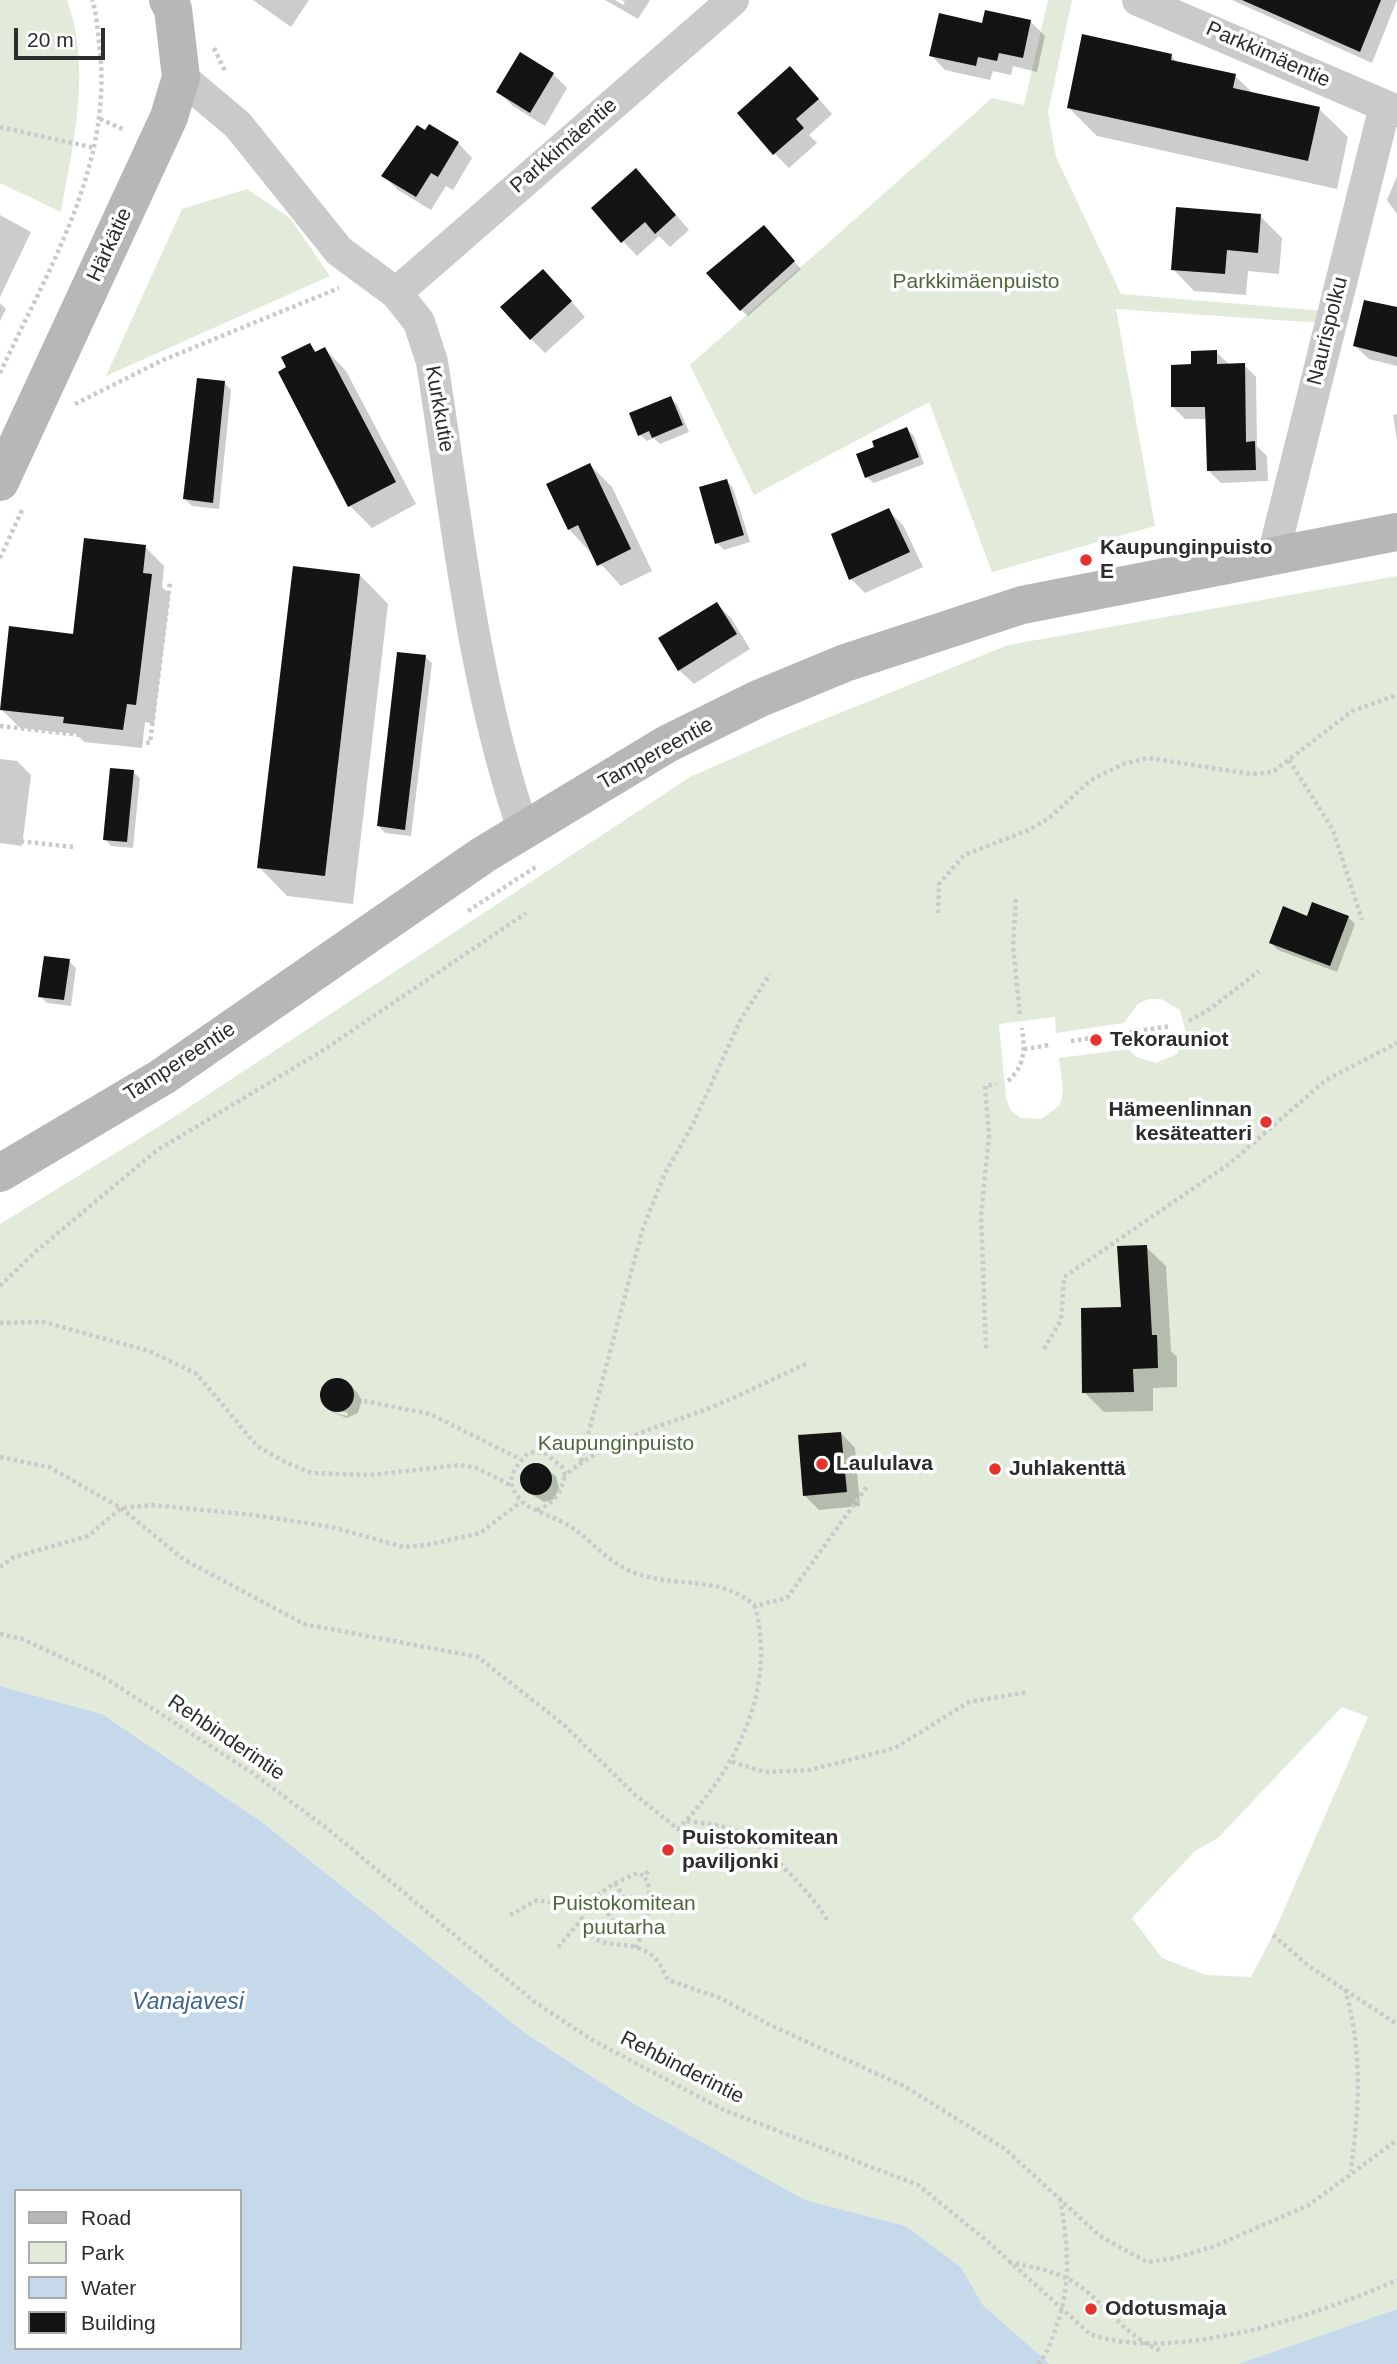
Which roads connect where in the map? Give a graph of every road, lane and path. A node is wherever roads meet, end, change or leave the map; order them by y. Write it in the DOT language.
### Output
graph roads {
  1 [pos="92,0"];
  2 [pos="169,0"];
  3 [pos="733,0"];
  4 [pos="1138,0"];
  5 [pos="181,77"];
  6 [pos="1391,108"];
  7 [pos="0,127"];
  8 [pos="95,148"];
  9 [pos="367,272"];
  10 [pos="396,293"];
  11 [pos="0,373"];
  12 [pos="71,406"];
  13 [pos="0,482"];
  14 [pos="1397,532"];
  15 [pos="1273,556"];
  16 [pos="170,583"];
  17 [pos="1397,695"];
  18 [pos="0,726"];
  19 [pos="1289,760"];
  20 [pos="0,839"];
  21 [pos="74,847"];
  22 [pos="531,849"];
  23 [pos="1016,899"];
  24 [pos="526,913"];
  25 [pos="939,914"];
  26 [pos="461,915"];
  27 [pos="1362,920"];
  28 [pos="1259,971"];
  29 [pos="770,974"];
  30 [pos="1020,1016"];
  31 [pos="1189,1021"];
  32 [pos="1171,1026"];
  33 [pos="1022,1028"];
  34 [pos="1123,1033"];
  35 [pos="1105,1036"];
  36 [pos="1071,1041"];
  37 [pos="1397,1043"];
  38 [pos="1050,1045"];
  39 [pos="1024,1049"];
  40 [pos="1009,1082"];
  41 [pos="996,1084"];
  42 [pos="0,1173"];
  43 [pos="0,1286"];
  44 [pos="0,1323"];
  45 [pos="986,1348"];
  46 [pos="1044,1349"];
  47 [pos="806,1364"];
  48 [pos="364,1401"];
  49 [pos="0,1457"];
  50 [pos="522,1460"];
  51 [pos="581,1462"];
  52 [pos="565,1475"];
  53 [pos="868,1485"];
  54 [pos="512,1486"];
  55 [pos="521,1502"];
  56 [pos="121,1508"];
  57 [pos="537,1511"];
  58 [pos="0,1567"];
  59 [pos="755,1606"];
  60 [pos="0,1634"];
  61 [pos="1028,1692"];
  62 [pos="732,1762"];
  63 [pos="687,1821"];
  64 [pos="650,1868"];
  65 [pos="644,1876"];
  66 [pos="615,1883"];
  67 [pos="597,1895"];
  68 [pos="580,1907"];
  69 [pos="648,1908"];
  70 [pos="510,1914"];
  71 [pos="582,1919"];
  72 [pos="827,1920"];
  73 [pos="644,1931"];
  74 [pos="1273,1935"];
  75 [pos="558,1948"];
  76 [pos="636,1948"];
  77 [pos="1345,1989"];
  78 [pos="1397,2024"];
  79 [pos="1397,2140"];
  80 [pos="1351,2172"];
  81 [pos="1060,2197"];
  82 [pos="1007,2262"];
  83 [pos="1068,2280"];
  84 [pos="1397,2280"];
  85 [pos="1063,2308"];
  86 [pos="1218,2345"];
  87 [pos="1128,2351"];
  88 [pos="1142,2352"];
  89 [pos="1038,2364"];
  1 -- 8 [label="path"];
  2 -- 5 [label="main road, Härkätie"];
  3 -- 10 [label="street, Parkkimäentie"];
  4 -- 6 [label="street, Parkkimäentie"];
  5 -- 9 [label="street, Kurkkutie"];
  5 -- 13 [label="main road, Härkätie"];
  6 -- 15 [label="street, Naurispolku"];
  7 -- 8 [label="path"];
  8 -- 11 [label="path"];
  9 -- 10 [label="street, Kurkkutie"];
  9 -- 12 [label="path"];
  10 -- 22 [label="street, Kurkkutie"];
  14 -- 15 [label="main road, Tampereentie"];
  15 -- 22 [label="main road, Tampereentie"];
  16 -- 18 [label="path"];
  17 -- 19 [label="path"];
  19 -- 25 [label="path"];
  19 -- 27 [label="path"];
  20 -- 21 [label="path"];
  22 -- 26 [label="path"];
  22 -- 42 [label="main road, Tampereentie"];
  23 -- 30 [label="path"];
  24 -- 43 [label="path"];
  28 -- 31 [label="path"];
  29 -- 51 [label="path"];
  32 -- 34 [label="path"];
  33 -- 39 [label="path"];
  35 -- 36 [label="path"];
  37 -- 46 [label="path"];
  38 -- 39 [label="path"];
  39 -- 40 [label="path"];
  41 -- 45 [label="path"];
  44 -- 54 [label="path"];
  47 -- 51 [label="path"];
  48 -- 50 [label="path"];
  49 -- 56 [label="path"];
  50 -- 52 [label="path"];
  50 -- 54 [label="path"];
  51 -- 52 [label="path"];
  52 -- 57 [label="path"];
  53 -- 59 [label="path"];
  54 -- 55 [label="path"];
  55 -- 56 [label="path"];
  55 -- 57 [label="path"];
  56 -- 58 [label="path"];
  56 -- 63 [label="path"];
  57 -- 59 [label="path"];
  59 -- 62 [label="path"];
  60 -- 82 [label="path, Rehbinderintie"];
  61 -- 62 [label="path"];
  62 -- 63 [label="path"];
  63 -- 72 [label="path"];
  64 -- 65 [label="path"];
  65 -- 66 [label="path"];
  65 -- 69 [label="path"];
  66 -- 67 [label="path"];
  66 -- 69 [label="path"];
  67 -- 68 [label="path"];
  67 -- 73 [label="path"];
  68 -- 70 [label="path"];
  68 -- 71 [label="path"];
  69 -- 73 [label="path"];
  71 -- 75 [label="path"];
  71 -- 76 [label="path"];
  73 -- 76 [label="path"];
  74 -- 77 [label="path"];
  76 -- 81 [label="path"];
  77 -- 78 [label="path"];
  77 -- 80 [label="path"];
  79 -- 80 [label="path"];
  80 -- 81 [label="path"];
  81 -- 83 [label="path"];
  82 -- 83 [label="path"];
  82 -- 85 [label="path, Rehbinderintie"];
  83 -- 85 [label="path"];
  83 -- 88 [label="path"];
  84 -- 86 [label="path"];
  85 -- 87 [label="path, Rehbinderintie"];
  85 -- 89 [label="path"];
}
